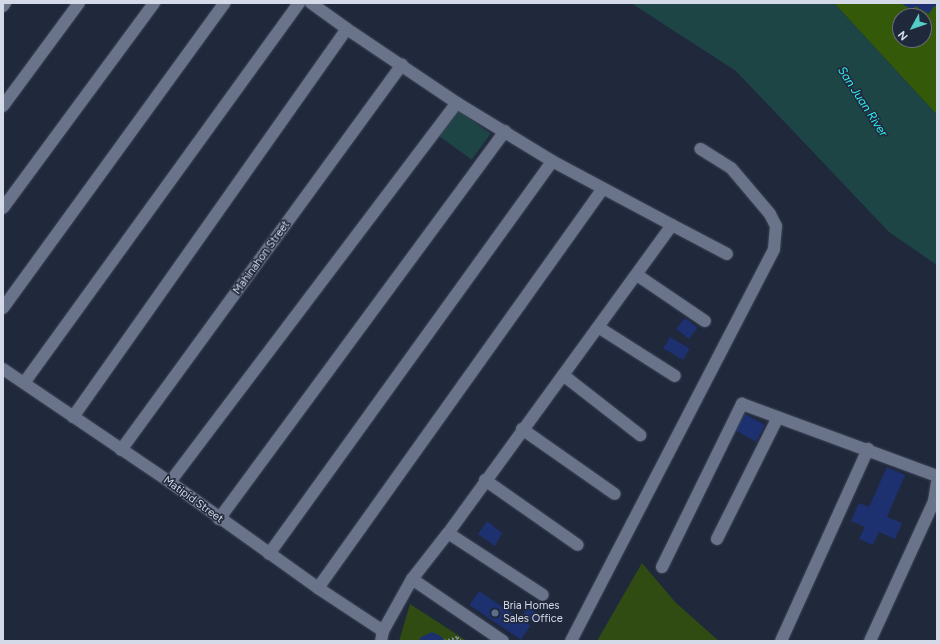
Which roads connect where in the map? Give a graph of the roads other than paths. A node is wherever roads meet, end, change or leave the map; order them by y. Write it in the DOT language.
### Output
graph roads {
  1 [pos="5,3"];
  2 [pos="79,3"];
  3 [pos="154,3"];
  4 [pos="225,3"];
  5 [pos="299,3"];
  6 [pos="311,3"];
  7 [pos="3,6"];
  8 [pos="347,29"];
  9 [pos="402,65"];
  10 [pos="457,103"];
  11 [pos="3,106"];
  12 [pos="505,131"];
  13 [pos="700,149"];
  14 [pos="552,160"];
  15 [pos="603,189"];
  16 [pos="3,208"];
  17 [pos="672,225"];
  18 [pos="727,254"];
  19 [pos="636,275"];
  20 [pos="3,308"];
  21 [pos="705,320"];
  22 [pos="598,328"];
  23 [pos="3,369"];
  24 [pos="563,375"];
  25 [pos="675,376"];
  26 [pos="24,383"];
  27 [pos="73,417"];
  28 [pos="778,417"];
  29 [pos="522,429"];
  30 [pos="640,435"];
  31 [pos="121,450"];
  32 [pos="868,450"];
  33 [pos="937,476"];
  34 [pos="485,480"];
  35 [pos="170,482"];
  36 [pos="937,484"];
  37 [pos="615,494"];
  38 [pos="219,519"];
  39 [pos="448,533"];
  40 [pos="716,539"];
  41 [pos="578,545"];
  42 [pos="269,554"];
  43 [pos="662,568"];
  44 [pos="412,579"];
  45 [pos="318,588"];
  46 [pos="543,595"];
  47 [pos="382,636"];
  48 [pos="503,641"];
  49 [pos="571,641"];
  50 [pos="781,641"];
  51 [pos="870,641"];
  1 -- 7 [label="street"];
  2 -- 11 [label="street"];
  3 -- 16 [label="street"];
  4 -- 20 [label="street"];
  5 -- 26 [label="street"];
  6 -- 8 [label="street"];
  8 -- 9 [label="street"];
  8 -- 27 [label="street"];
  9 -- 10 [label="street"];
  9 -- 31 [label="street, Mahinahon Street"];
  10 -- 12 [label="street"];
  10 -- 35 [label="street"];
  12 -- 14 [label="street"];
  12 -- 38 [label="street"];
  13 -- 49 [label="street"];
  14 -- 15 [label="street"];
  14 -- 42 [label="street"];
  15 -- 17 [label="street"];
  15 -- 45 [label="street"];
  17 -- 18 [label="street"];
  17 -- 19 [label="street"];
  19 -- 21 [label="street"];
  19 -- 22 [label="street"];
  22 -- 24 [label="street"];
  22 -- 25 [label="street"];
  23 -- 26 [label="street, Matipid Street"];
  24 -- 29 [label="street"];
  24 -- 30 [label="street"];
  26 -- 27 [label="street, Matipid Street"];
  27 -- 31 [label="street, Matipid Street"];
  28 -- 32 [label="street"];
  28 -- 40 [label="street"];
  28 -- 43 [label="street"];
  29 -- 34 [label="street"];
  29 -- 37 [label="street"];
  31 -- 35 [label="street, Matipid Street"];
  32 -- 33 [label="street"];
  32 -- 50 [label="street"];
  34 -- 39 [label="street"];
  34 -- 41 [label="street"];
  35 -- 38 [label="street, Matipid Street"];
  36 -- 51 [label="street"];
  38 -- 42 [label="street, Matipid Street"];
  39 -- 44 [label="street"];
  39 -- 46 [label="street"];
  42 -- 45 [label="street, Matipid Street"];
  44 -- 47 [label="street"];
  44 -- 48 [label="street"];
  45 -- 47 [label="street, Matipid Street"];
}
